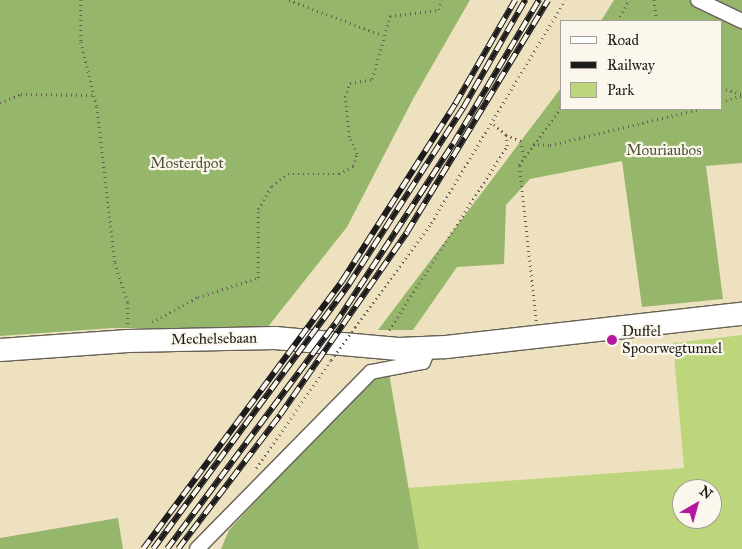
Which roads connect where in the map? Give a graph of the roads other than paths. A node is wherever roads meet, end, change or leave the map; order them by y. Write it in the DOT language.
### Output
graph roads {
  1 [pos="698,0"];
  2 [pos="742,21"];
  3 [pos="742,314"];
  4 [pos="429,348"];
  5 [pos="0,350"];
  6 [pos="197,549"];
  1 -- 2 [label="street"];
  3 -- 4 [label="main road, Mechelsebaan"];
  4 -- 5 [label="main road, Mechelsebaan"];
  4 -- 6 [label="street"];
}
